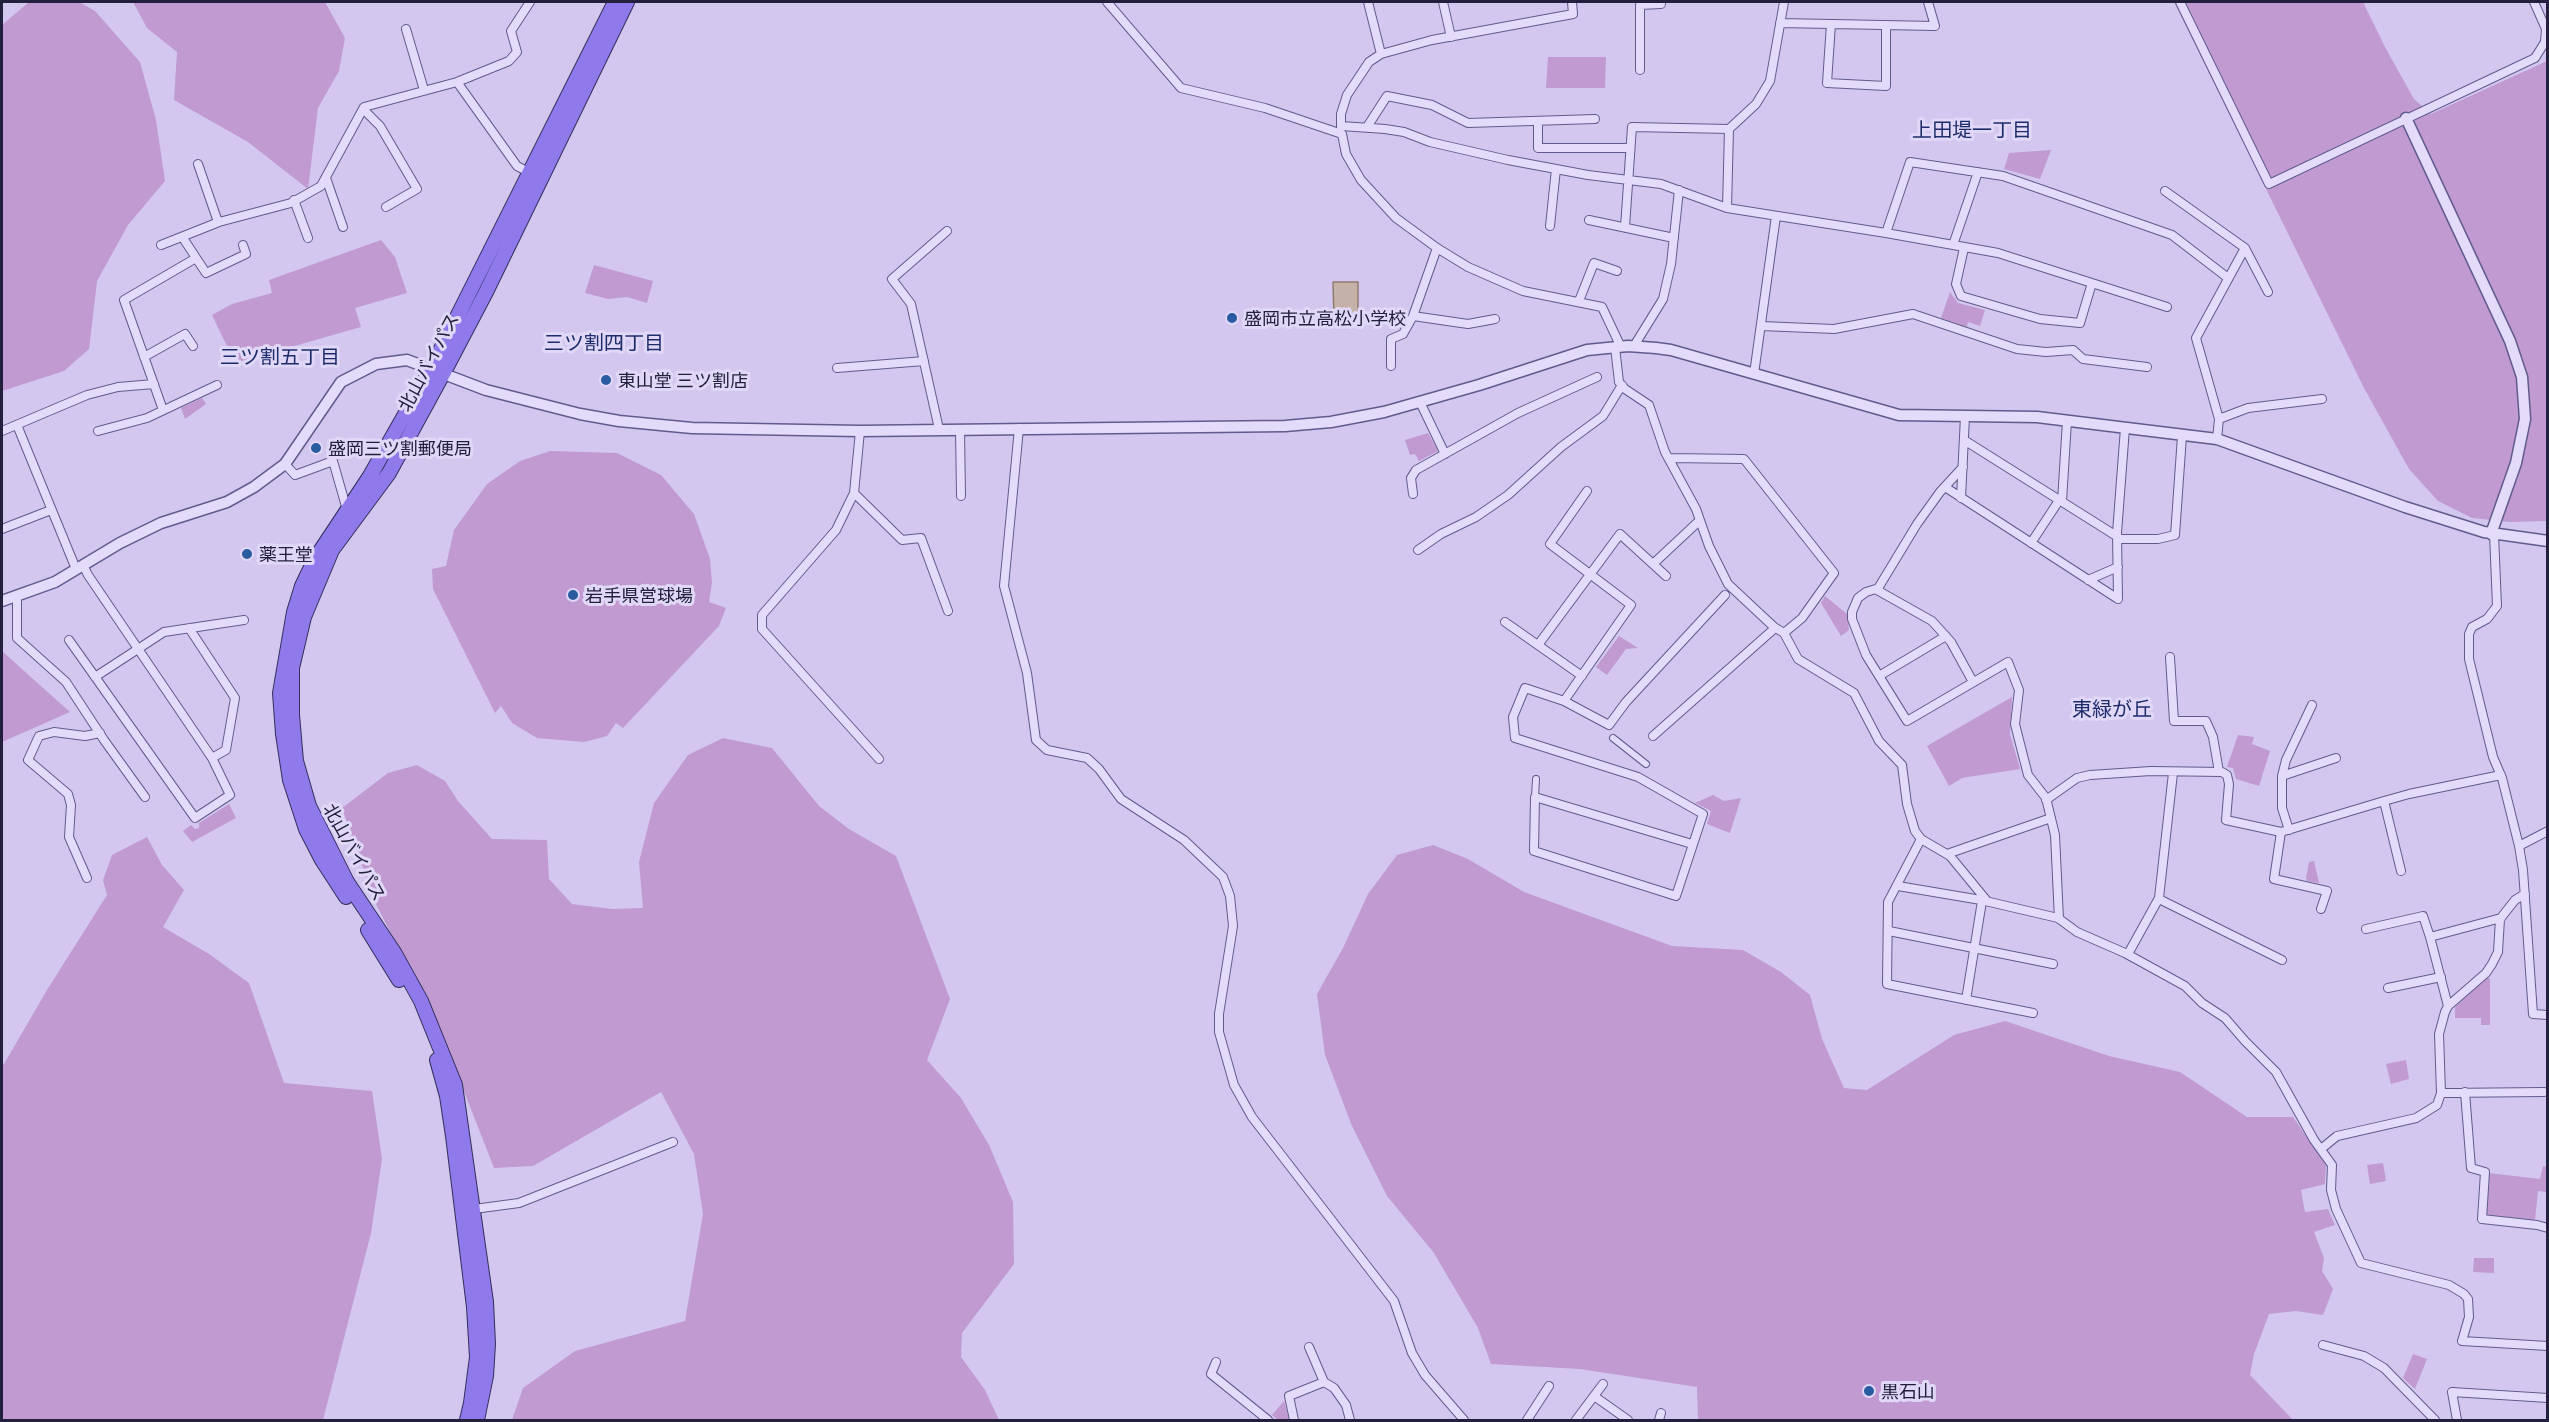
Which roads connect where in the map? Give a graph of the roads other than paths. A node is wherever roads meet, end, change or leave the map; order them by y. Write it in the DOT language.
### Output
graph roads {
  1 [pos="530,2"];
  2 [pos="615,2"];
  3 [pos="627,2"];
  4 [pos="1107,2"];
  5 [pos="1368,2"];
  6 [pos="1443,2"];
  7 [pos="1572,2"];
  8 [pos="1661,2"];
  9 [pos="1784,2"];
  10 [pos="1928,2"];
  11 [pos="2180,2"];
  12 [pos="2534,2"];
  13 [pos="1780,23"];
  14 [pos="1831,24"];
  15 [pos="1886,25"];
  16 [pos="406,29"];
  17 [pos="1451,37"];
  18 [pos="1381,54"];
  19 [pos="1640,70"];
  20 [pos="457,82"];
  21 [pos="424,90"];
  22 [pos="363,109"];
  23 [pos="2406,118"];
  24 [pos="1595,119"];
  25 [pos="1538,122"];
  26 [pos="1367,127"];
  27 [pos="1729,129"];
  28 [pos="1538,148"];
  29 [pos="1629,148"];
  30 [pos="198,164"];
  31 [pos="1535,165"];
  32 [pos="1556,169"];
  33 [pos="1978,172"];
  34 [pos="530,173"];
  35 [pos="326,178"];
  36 [pos="1629,180"];
  37 [pos="1679,190"];
  38 [pos="2165,191"];
  39 [pos="294,200"];
  40 [pos="386,207"];
  41 [pos="1727,208"];
  42 [pos="1776,216"];
  43 [pos="1589,220"];
  44 [pos="218,222"];
  45 [pos="1550,226"];
  46 [pos="343,227"];
  47 [pos="1625,227"];
  48 [pos="947,231"];
  49 [pos="1886,233"];
  50 [pos="183,238"];
  51 [pos="308,238"];
  52 [pos="1674,238"];
  53 [pos="161,245"];
  54 [pos="243,245"];
  55 [pos="1953,245"];
  56 [pos="1437,248"];
  57 [pos="1964,248"];
  58 [pos="2245,248"];
  59 [pos="196,258"];
  60 [pos="1617,271"];
  61 [pos="2228,278"];
  62 [pos="2092,283"];
  63 [pos="2268,292"];
  64 [pos="1579,301"];
  65 [pos="2167,307"];
  66 [pos="1413,316"];
  67 [pos="1495,319"];
  68 [pos="1761,327"];
  69 [pos="1617,345"];
  70 [pos="193,346"];
  71 [pos="1634,346"];
  72 [pos="144,357"];
  73 [pos="924,361"];
  74 [pos="1390,366"];
  75 [pos="2146,367"];
  76 [pos="837,368"];
  77 [pos="437,372"];
  78 [pos="1754,374"];
  79 [pos="1597,377"];
  80 [pos="154,384"];
  81 [pos="217,385"];
  82 [pos="1622,385"];
  83 [pos="2322,399"];
  84 [pos="1420,402"];
  85 [pos="163,410"];
  86 [pos="1965,416"];
  87 [pos="2219,419"];
  88 [pos="2067,421"];
  89 [pos="17,425"];
  90 [pos="1019,428"];
  91 [pos="2125,428"];
  92 [pos="939,429"];
  93 [pos="960,429"];
  94 [pos="2,431"];
  95 [pos="98,431"];
  96 [pos="860,431"];
  97 [pos="2182,436"];
  98 [pos="1964,440"];
  99 [pos="2217,440"];
  100 [pos="1445,454"];
  101 [pos="1670,459"];
  102 [pos="285,464"];
  103 [pos="1964,467"];
  104 [pos="1945,487"];
  105 [pos="1587,491"];
  106 [pos="854,493"];
  107 [pos="1413,494"];
  108 [pos="961,496"];
  109 [pos="1961,498"];
  110 [pos="2061,500"];
  111 [pos="51,510"];
  112 [pos="347,510"];
  113 [pos="1699,521"];
  114 [pos="2,530"];
  115 [pos="2493,534"];
  116 [pos="2118,538"];
  117 [pos="2547,541"];
  118 [pos="2031,543"];
  119 [pos="1418,550"];
  120 [pos="1653,564"];
  121 [pos="80,567"];
  122 [pos="2118,567"];
  123 [pos="1590,575"];
  124 [pos="1666,576"];
  125 [pos="2088,580"];
  126 [pos="1879,588"];
  127 [pos="1725,596"];
  128 [pos="17,597"];
  129 [pos="2,601"];
  130 [pos="948,610"];
  131 [pos="244,620"];
  132 [pos="1505,622"];
  133 [pos="189,628"];
  134 [pos="1775,628"];
  135 [pos="1784,633"];
  136 [pos="1946,636"];
  137 [pos="69,640"];
  138 [pos="1538,645"];
  139 [pos="138,649"];
  140 [pos="2170,657"];
  141 [pos="1582,676"];
  142 [pos="1879,676"];
  143 [pos="95,678"];
  144 [pos="1973,682"];
  145 [pos="1564,701"];
  146 [pos="2312,705"];
  147 [pos="1611,731"];
  148 [pos="100,733"];
  149 [pos="1653,736"];
  150 [pos="212,758"];
  151 [pos="2336,758"];
  152 [pos="879,759"];
  153 [pos="1646,764"];
  154 [pos="2219,772"];
  155 [pos="2173,773"];
  156 [pos="2501,775"];
  157 [pos="2282,776"];
  158 [pos="1536,779"];
  159 [pos="145,796"];
  160 [pos="1535,797"];
  161 [pos="2046,800"];
  162 [pos="2384,801"];
  163 [pos="2051,818"];
  164 [pos="2285,831"];
  165 [pos="2547,831"];
  166 [pos="1921,839"];
  167 [pos="1692,844"];
  168 [pos="2519,846"];
  169 [pos="1947,854"];
  170 [pos="2401,871"];
  171 [pos="87,878"];
  172 [pos="1898,886"];
  173 [pos="2525,894"];
  174 [pos="2159,899"];
  175 [pos="1985,901"];
  176 [pos="2321,909"];
  177 [pos="2501,918"];
  178 [pos="2059,919"];
  179 [pos="2366,929"];
  180 [pos="1889,931"];
  181 [pos="2430,937"];
  182 [pos="1975,948"];
  183 [pos="2128,954"];
  184 [pos="2282,960"];
  185 [pos="2053,964"];
  186 [pos="2441,977"];
  187 [pos="2388,988"];
  188 [pos="1966,1000"];
  189 [pos="2448,1006"];
  190 [pos="2033,1012"];
  191 [pos="2547,1015"];
  192 [pos="2465,1092"];
  193 [pos="2544,1092"];
  194 [pos="2440,1093"];
  195 [pos="673,1142"];
  196 [pos="2321,1149"];
  197 [pos="474,1209"];
  198 [pos="2547,1228"];
  199 [pos="2323,1345"];
  200 [pos="2547,1346"];
  201 [pos="1309,1347"];
  202 [pos="1216,1362"];
  203 [pos="1324,1382"];
  204 [pos="1603,1383"];
  205 [pos="1549,1386"];
  206 [pos="1594,1395"];
  207 [pos="2547,1398"];
  208 [pos="467,1420"];
  209 [pos="477,1420"];
  210 [pos="1268,1420"];
  211 [pos="1294,1420"];
  212 [pos="1350,1420"];
  213 [pos="1463,1420"];
  214 [pos="1527,1420"];
  215 [pos="1576,1420"];
  216 [pos="1628,1420"];
  217 [pos="2435,1420"];
  218 [pos="2457,1420"];
  1 -- 20 [label="street"];
  2 -- 34 [label="highway, 北山バイパス"];
  3 -- 77 [label="highway, 北山バイパス"];
  4 -- 56 [label="street"];
  5 -- 18 [label="street"];
  6 -- 17 [label="street"];
  7 -- 17 [label="street"];
  8 -- 19 [label="street"];
  9 -- 13 [label="street"];
  10 -- 15 [label="street"];
  11 -- 23 [label="street"];
  12 -- 23 [label="street"];
  13 -- 14 [label="street"];
  13 -- 27 [label="street"];
  14 -- 15 [label="street"];
  14 -- 15 [label="street"];
  16 -- 21 [label="street"];
  17 -- 18 [label="street"];
  18 -- 26 [label="street"];
  20 -- 21 [label="street"];
  20 -- 34 [label="street"];
  21 -- 22 [label="street"];
  22 -- 35 [label="street"];
  22 -- 40 [label="street"];
  23 -- 115 [label="street"];
  24 -- 25 [label="street"];
  25 -- 26 [label="street"];
  25 -- 28 [label="street"];
  26 -- 31 [label="street"];
  27 -- 29 [label="street"];
  27 -- 41 [label="street"];
  28 -- 29 [label="street"];
  28 -- 31 [label="street"];
  29 -- 36 [label="street"];
  30 -- 44 [label="street"];
  31 -- 32 [label="street"];
  32 -- 36 [label="street"];
  32 -- 45 [label="street"];
  33 -- 49 [label="street"];
  33 -- 55 [label="street"];
  33 -- 61 [label="street"];
  34 -- 77 [label="highway, 北山バイパス"];
  35 -- 39 [label="street"];
  35 -- 46 [label="street"];
  36 -- 37 [label="street"];
  36 -- 47 [label="street"];
  37 -- 41 [label="street"];
  37 -- 52 [label="street"];
  38 -- 58 [label="street"];
  39 -- 44 [label="street"];
  39 -- 51 [label="street"];
  41 -- 42 [label="street"];
  42 -- 49 [label="street"];
  42 -- 68 [label="street"];
  43 -- 47 [label="street"];
  44 -- 50 [label="street"];
  47 -- 52 [label="street"];
  48 -- 73 [label="street"];
  49 -- 55 [label="street"];
  50 -- 53 [label="street"];
  50 -- 59 [label="street"];
  52 -- 71 [label="street"];
  54 -- 59 [label="street"];
  55 -- 57 [label="street"];
  56 -- 64 [label="street"];
  56 -- 66 [label="street"];
  57 -- 62 [label="street"];
  57 -- 62 [label="street"];
  58 -- 61 [label="street"];
  58 -- 63 [label="street"];
  59 -- 72 [label="street"];
  60 -- 64 [label="street"];
  61 -- 87 [label="street"];
  62 -- 65 [label="street"];
  64 -- 69 [label="street"];
  66 -- 67 [label="street"];
  66 -- 74 [label="street"];
  68 -- 75 [label="street"];
  68 -- 78 [label="street"];
  69 -- 71 [label="street"];
  69 -- 82 [label="street"];
  69 -- 84 [label="street"];
  70 -- 72 [label="street"];
  71 -- 78 [label="street"];
  72 -- 80 [label="street"];
  73 -- 76 [label="street"];
  73 -- 92 [label="street"];
  77 -- 96 [label="street"];
  77 -- 102 [label="street"];
  77 -- 112 [label="highway, 北山バイパス"];
  77 -- 197 [label="highway, 北山バイパス"];
  78 -- 86 [label="street"];
  79 -- 100 [label="street"];
  80 -- 85 [label="street"];
  80 -- 89 [label="street"];
  81 -- 85 [label="street"];
  82 -- 101 [label="street"];
  82 -- 119 [label="street"];
  83 -- 87 [label="street"];
  84 -- 90 [label="street"];
  84 -- 100 [label="street"];
  85 -- 95 [label="street"];
  86 -- 88 [label="street"];
  86 -- 98 [label="street"];
  87 -- 99 [label="street"];
  88 -- 91 [label="street"];
  88 -- 110 [label="street"];
  89 -- 94 [label="street"];
  89 -- 111 [label="street"];
  90 -- 93 [label="street"];
  90 -- 213 [label="street"];
  91 -- 97 [label="street"];
  91 -- 116 [label="street"];
  92 -- 93 [label="street"];
  92 -- 96 [label="street"];
  93 -- 108 [label="street"];
  96 -- 106 [label="street"];
  97 -- 99 [label="street"];
  97 -- 116 [label="street"];
  98 -- 103 [label="street"];
  98 -- 110 [label="street"];
  99 -- 115 [label="street"];
  100 -- 107 [label="street"];
  101 -- 113 [label="street"];
  101 -- 135 [label="street"];
  102 -- 112 [label="street"];
  102 -- 121 [label="street"];
  103 -- 104 [label="street"];
  103 -- 109 [label="street"];
  104 -- 109 [label="street"];
  104 -- 126 [label="street"];
  105 -- 123 [label="street"];
  106 -- 130 [label="street"];
  106 -- 152 [label="street"];
  109 -- 118 [label="street"];
  110 -- 116 [label="street"];
  110 -- 118 [label="street"];
  111 -- 114 [label="street"];
  111 -- 121 [label="street"];
  112 -- 208 [label="highway, 北山バイパス"];
  113 -- 120 [label="street"];
  113 -- 134 [label="street"];
  115 -- 117 [label="street"];
  115 -- 156 [label="street"];
  116 -- 122 [label="street"];
  118 -- 125 [label="street"];
  120 -- 123 [label="street"];
  120 -- 124 [label="street"];
  121 -- 128 [label="street"];
  121 -- 139 [label="street"];
  122 -- 125 [label="street"];
  122 -- 125 [label="street"];
  123 -- 138 [label="street"];
  123 -- 141 [label="street"];
  126 -- 136 [label="street"];
  126 -- 142 [label="street"];
  127 -- 147 [label="street"];
  128 -- 129 [label="street"];
  128 -- 148 [label="street"];
  131 -- 133 [label="street"];
  132 -- 138 [label="street"];
  133 -- 139 [label="street"];
  133 -- 150 [label="street"];
  134 -- 135 [label="street"];
  134 -- 149 [label="street"];
  135 -- 166 [label="street"];
  136 -- 142 [label="street"];
  136 -- 144 [label="street"];
  137 -- 143 [label="street"];
  138 -- 141 [label="street"];
  139 -- 143 [label="street"];
  139 -- 150 [label="street"];
  140 -- 154 [label="street"];
  141 -- 145 [label="street"];
  142 -- 144 [label="street"];
  143 -- 150 [label="street"];
  144 -- 161 [label="street"];
  145 -- 147 [label="street"];
  145 -- 167 [label="street"];
  146 -- 157 [label="street"];
  147 -- 153 [label="street"];
  148 -- 159 [label="street"];
  148 -- 171 [label="street"];
  151 -- 157 [label="street"];
  154 -- 155 [label="street"];
  154 -- 164 [label="street"];
  155 -- 161 [label="street"];
  155 -- 174 [label="street"];
  156 -- 162 [label="street"];
  156 -- 168 [label="street"];
  157 -- 164 [label="street"];
  158 -- 160 [label="street"];
  160 -- 167 [label="street"];
  160 -- 167 [label="street"];
  161 -- 163 [label="street"];
  162 -- 164 [label="street"];
  162 -- 170 [label="street"];
  163 -- 169 [label="street"];
  163 -- 178 [label="street"];
  164 -- 176 [label="street"];
  165 -- 168 [label="street"];
  166 -- 169 [label="street"];
  166 -- 172 [label="street"];
  168 -- 173 [label="street"];
  169 -- 175 [label="street"];
  172 -- 175 [label="street"];
  172 -- 180 [label="street"];
  173 -- 177 [label="street"];
  173 -- 191 [label="street"];
  174 -- 183 [label="street"];
  174 -- 184 [label="street"];
  175 -- 178 [label="street"];
  175 -- 182 [label="street"];
  177 -- 181 [label="street"];
  177 -- 189 [label="street"];
  178 -- 183 [label="street"];
  179 -- 181 [label="street"];
  180 -- 182 [label="street"];
  180 -- 188 [label="street"];
  181 -- 186 [label="street"];
  182 -- 185 [label="street"];
  182 -- 188 [label="street"];
  183 -- 196 [label="street"];
  186 -- 187 [label="street"];
  186 -- 189 [label="street"];
  188 -- 190 [label="street"];
  189 -- 194 [label="street"];
  192 -- 193 [label="street"];
  192 -- 194 [label="street"];
  192 -- 198 [label="street"];
  194 -- 196 [label="street"];
  195 -- 197 [label="street"];
  196 -- 200 [label="street"];
  197 -- 209 [label="highway, 北山バイパス"];
  199 -- 217 [label="street"];
  201 -- 203 [label="street"];
  202 -- 210 [label="street"];
  203 -- 211 [label="street"];
  203 -- 212 [label="street"];
  204 -- 206 [label="street"];
  205 -- 214 [label="street"];
  206 -- 215 [label="street"];
  206 -- 216 [label="street"];
  207 -- 218 [label="street"];
}
